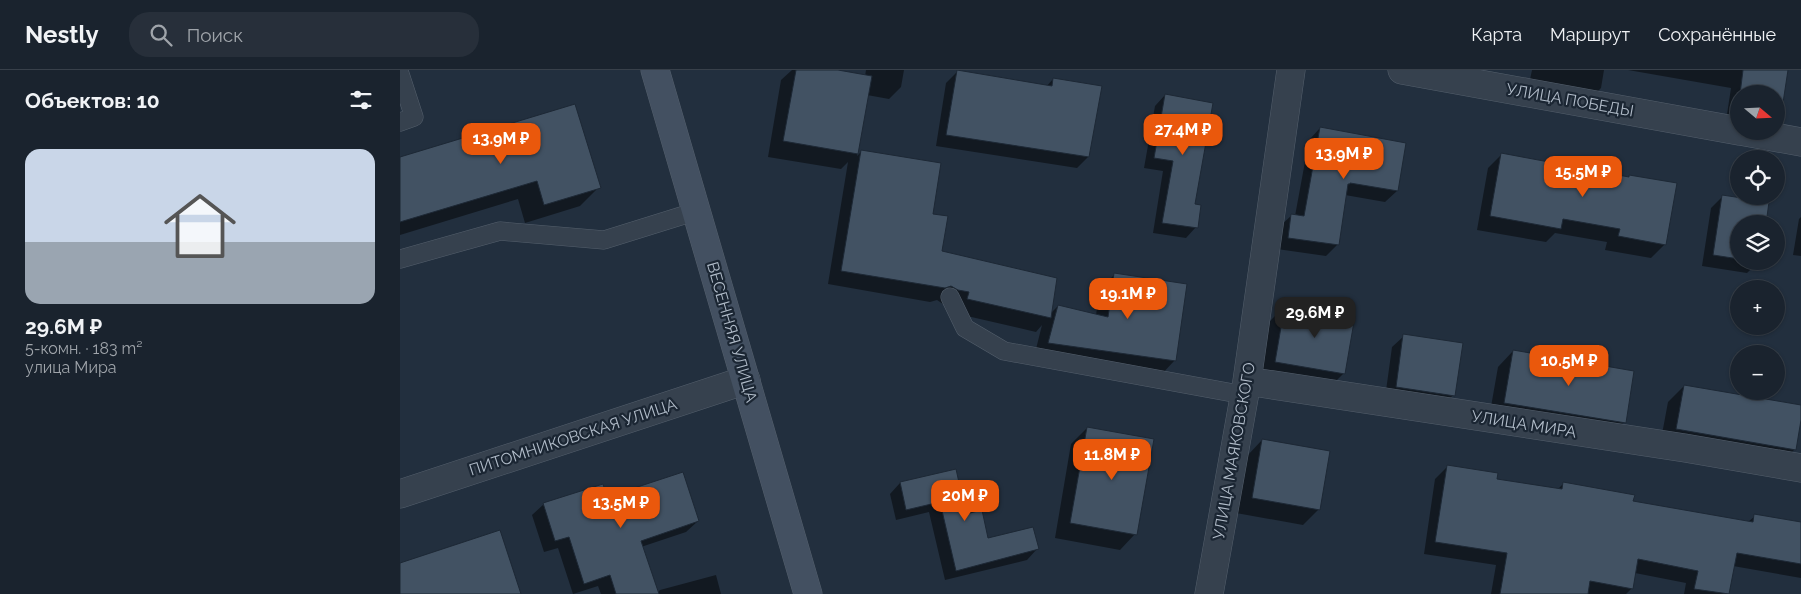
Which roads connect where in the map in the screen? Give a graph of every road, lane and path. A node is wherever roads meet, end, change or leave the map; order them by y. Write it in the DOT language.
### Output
graph roads {
  1 [pos="656,70"];
  2 [pos="1291,70"];
  3 [pos="1402,70"];
  4 [pos="400,74"];
  5 [pos="400,122"];
  6 [pos="1730,129"];
  7 [pos="1785,139"];
  8 [pos="1801,142"];
  9 [pos="697,211"];
  10 [pos="400,259"];
  11 [pos="950,297"];
  12 [pos="746,380"];
  13 [pos="1246,388"];
  14 [pos="1801,468"];
  15 [pos="400,494"];
  16 [pos="808,594"];
  17 [pos="1209,594"];
  1 -- 9 [label="street, ВЕСЕННЯЯ УЛИЦА"];
  2 -- 13 [label="street, УЛИЦА МАЯКОВСКОГО"];
  3 -- 6 [label="street, УЛИЦА ПОБЕДЫ"];
  4 -- 5 [label="lane"];
  7 -- 8 [label="street, УЛИЦА ПОБЕДЫ"];
  9 -- 10 [label="lane"];
  9 -- 12 [label="street, ВЕСЕННЯЯ УЛИЦА"];
  11 -- 13 [label="lane"];
  12 -- 15 [label="street, ПИТОМНИКОВСКАЯ УЛИЦА"];
  12 -- 16 [label="street, ВЕСЕННЯЯ УЛИЦА"];
  13 -- 14 [label="street, УЛИЦА МИРА"];
  13 -- 17 [label="street, УЛИЦА МАЯКОВСКОГО"];
}
